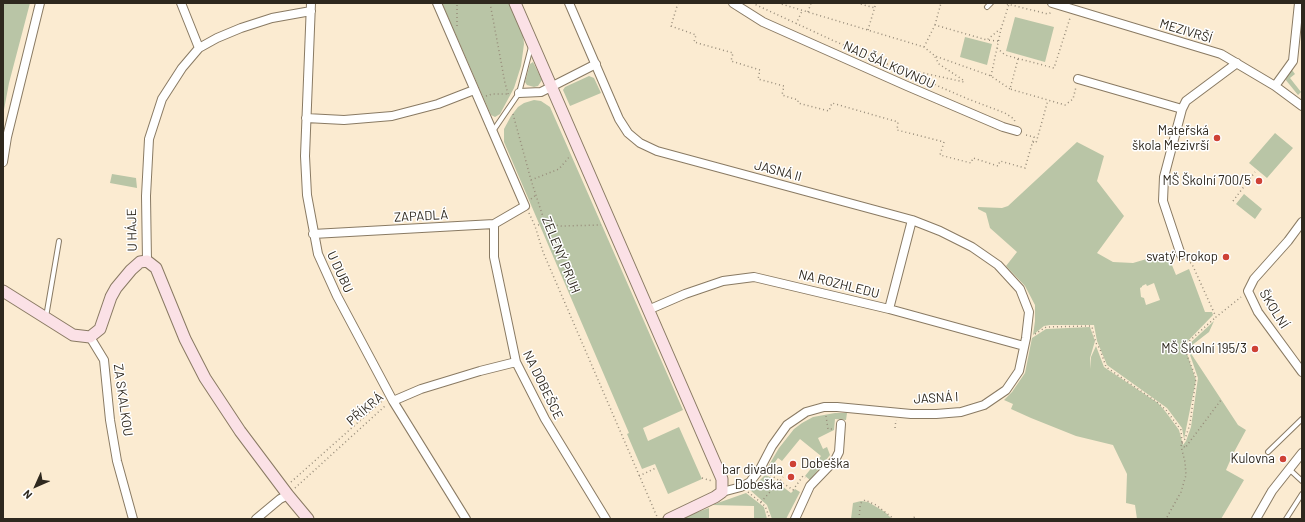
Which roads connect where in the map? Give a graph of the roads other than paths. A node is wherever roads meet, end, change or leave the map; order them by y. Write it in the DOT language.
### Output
graph roads {
  1 [pos="40,3"];
  2 [pos="181,3"];
  3 [pos="437,3"];
  4 [pos="515,3"];
  5 [pos="569,3"];
  6 [pos="733,3"];
  7 [pos="991,3"];
  8 [pos="1052,3"];
  9 [pos="1299,3"];
  10 [pos="1063,4"];
  11 [pos="311,7"];
  12 [pos="987,7"];
  13 [pos="532,43"];
  14 [pos="199,48"];
  15 [pos="1237,63"];
  16 [pos="596,64"];
  17 [pos="1078,79"];
  18 [pos="551,86"];
  19 [pos="1275,86"];
  20 [pos="474,90"];
  21 [pos="519,92"];
  22 [pos="1302,106"];
  23 [pos="1182,109"];
  24 [pos="306,118"];
  25 [pos="493,131"];
  26 [pos="1016,131"];
  27 [pos="3,162"];
  28 [pos="912,220"];
  29 [pos="1302,222"];
  30 [pos="494,224"];
  31 [pos="313,234"];
  32 [pos="59,241"];
  33 [pos="1181,255"];
  34 [pos="147,261"];
  35 [pos="3,291"];
  36 [pos="889,309"];
  37 [pos="648,310"];
  38 [pos="46,318"];
  39 [pos="90,338"];
  40 [pos="1024,346"];
  41 [pos="516,362"];
  42 [pos="1302,372"];
  43 [pos="392,398"];
  44 [pos="1302,419"];
  45 [pos="841,426"];
  46 [pos="1268,452"];
  47 [pos="1302,453"];
  48 [pos="1288,469"];
  49 [pos="1302,481"];
  50 [pos="719,487"];
  51 [pos="286,492"];
  52 [pos="1302,494"];
  53 [pos="133,519"];
  54 [pos="256,519"];
  55 [pos="308,519"];
  56 [pos="466,519"];
  57 [pos="606,519"];
  58 [pos="669,519"];
  59 [pos="795,519"];
  60 [pos="1256,519"];
  61 [pos="1286,519"];
  1 -- 27 [label="street"];
  2 -- 14 [label="street"];
  3 -- 20 [label="street"];
  4 -- 13 [label="street"];
  5 -- 16 [label="street, JASNÁ II"];
  6 -- 26 [label="street, NAD ŠÁLKOVNOU"];
  7 -- 12 [label="lane"];
  8 -- 10 [label="street, MEZIVRŠÍ"];
  9 -- 19 [label="street"];
  10 -- 15 [label="street, MEZIVRŠÍ"];
  11 -- 14 [label="street, U HÁJE"];
  11 -- 24 [label="street, U DUBU"];
  13 -- 18 [label="street"];
  13 -- 21 [label="lane"];
  14 -- 34 [label="street, U HÁJE"];
  15 -- 19 [label="street, MEZIVRŠÍ"];
  15 -- 23 [label="street"];
  16 -- 18 [label="street"];
  16 -- 28 [label="street, JASNÁ II"];
  17 -- 23 [label="street"];
  18 -- 21 [label="street"];
  18 -- 37 [label="street"];
  19 -- 22 [label="street, MEZIVRŠÍ"];
  20 -- 24 [label="street"];
  20 -- 25 [label="street"];
  21 -- 25 [label="lane"];
  23 -- 33 [label="street"];
  24 -- 31 [label="street, U DUBU"];
  25 -- 30 [label="street, ZAPADLÁ"];
  28 -- 36 [label="street"];
  28 -- 40 [label="street, JASNÁ I"];
  29 -- 42 [label="street, ŠKOLNÍ"];
  30 -- 31 [label="street, ZAPADLÁ"];
  30 -- 41 [label="street, NA DOBEŠCE"];
  31 -- 43 [label="street, U DUBU"];
  32 -- 38 [label="lane"];
  34 -- 39 [label="street"];
  34 -- 51 [label="street, U HÁJE"];
  35 -- 38 [label="street"];
  36 -- 37 [label="street, NA ROZHLEDU"];
  36 -- 40 [label="street, NA ROZHLEDU"];
  37 -- 50 [label="street"];
  38 -- 39 [label="street"];
  39 -- 53 [label="street, ZA SKALKOU"];
  40 -- 50 [label="street, JASNÁ I"];
  41 -- 43 [label="street, PŘÍKRÁ"];
  41 -- 57 [label="street, NA DOBEŠCE"];
  43 -- 56 [label="street, U DUBU"];
  44 -- 46 [label="lane"];
  45 -- 59 [label="street"];
  47 -- 48 [label="street"];
  48 -- 49 [label="lane"];
  48 -- 60 [label="street"];
  50 -- 58 [label="street, JASNÁ I"];
  51 -- 54 [label="street"];
  51 -- 55 [label="street, U HÁJE"];
  52 -- 61 [label="lane"];
}
